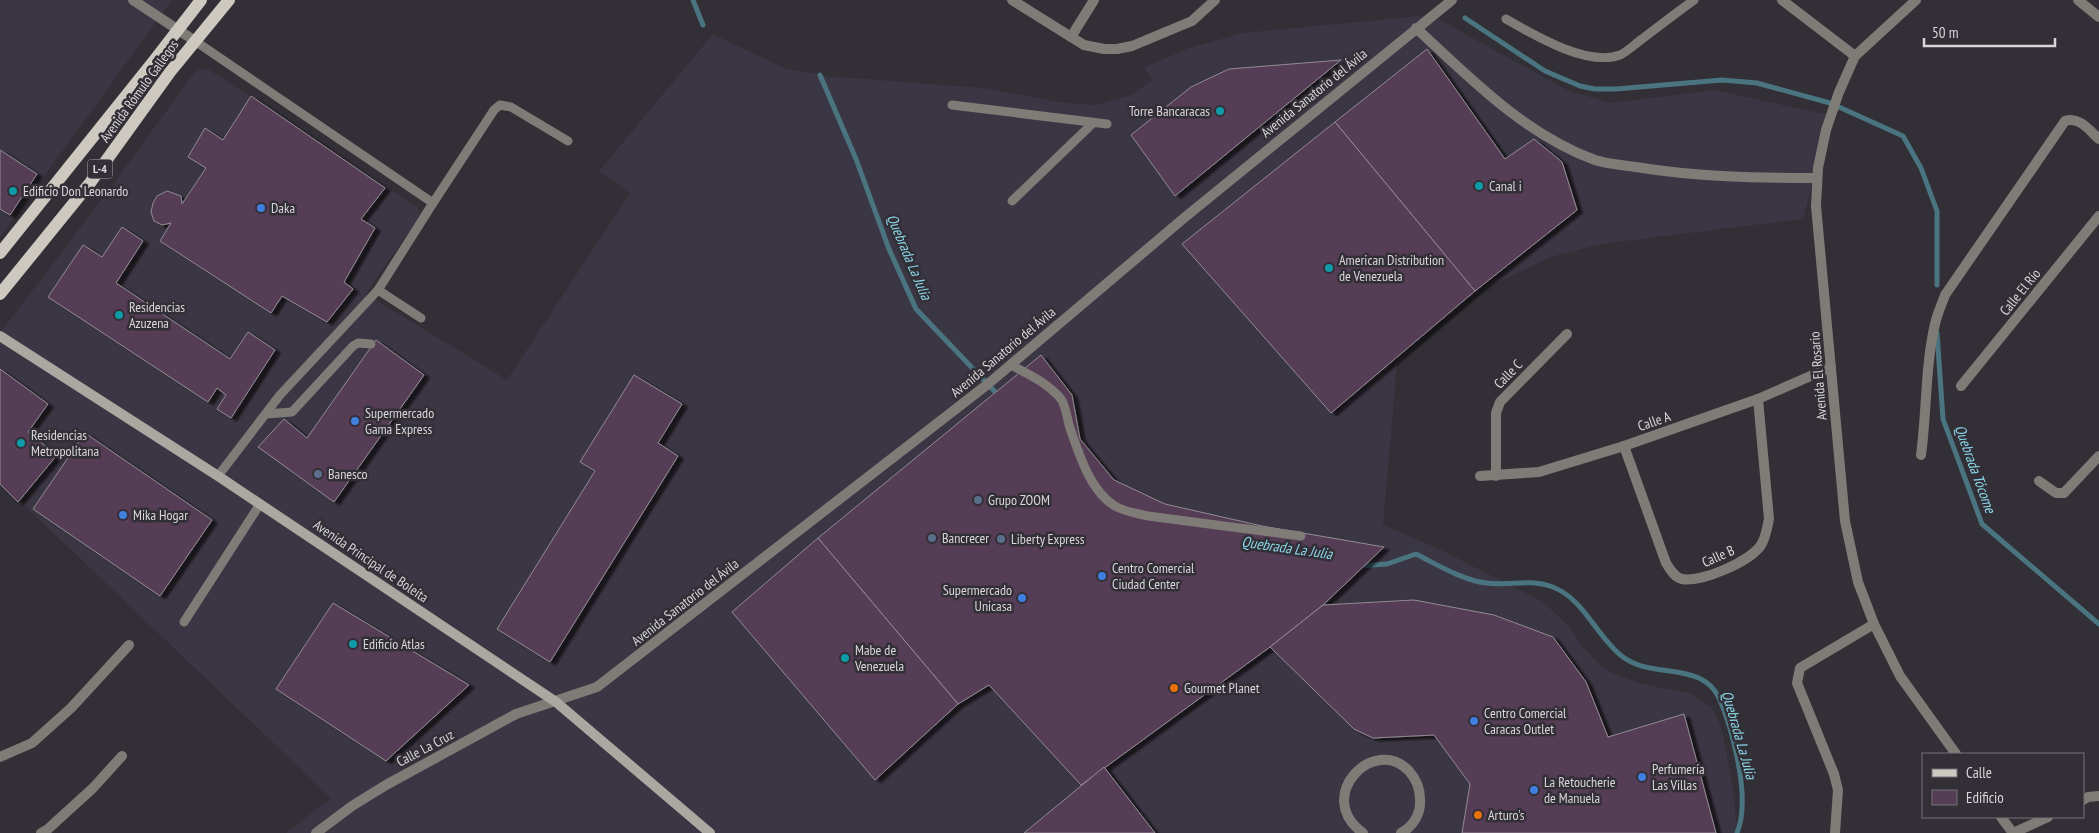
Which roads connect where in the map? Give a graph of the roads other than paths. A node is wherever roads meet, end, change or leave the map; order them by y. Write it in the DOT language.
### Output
graph roads {
  1 [pos="133,0"];
  2 [pos="201,0"];
  3 [pos="229,0"];
  4 [pos="1012,0"];
  5 [pos="1094,0"];
  6 [pos="1215,0"];
  7 [pos="1452,0"];
  8 [pos="1694,0"];
  9 [pos="1782,0"];
  10 [pos="1916,0"];
  11 [pos="2078,0"];
  12 [pos="2099,17"];
  13 [pos="1506,19"];
  14 [pos="1416,28"];
  15 [pos="178,29"];
  16 [pos="1071,37"];
  17 [pos="195,41"];
  18 [pos="1855,56"];
  19 [pos="952,105"];
  20 [pos="1093,123"];
  21 [pos="1107,124"];
  22 [pos="2099,139"];
  23 [pos="568,141"];
  24 [pos="1817,178"];
  25 [pos="1012,201"];
  26 [pos="433,203"];
  27 [pos="2099,216"];
  28 [pos="0,253"];
  29 [pos="378,290"];
  30 [pos="0,294"];
  31 [pos="420,318"];
  32 [pos="1567,334"];
  33 [pos="0,336"];
  34 [pos="371,344"];
  35 [pos="1011,364"];
  36 [pos="1831,367"];
  37 [pos="1961,386"];
  38 [pos="1758,399"];
  39 [pos="266,414"];
  40 [pos="1624,446"];
  41 [pos="1921,455"];
  42 [pos="2099,456"];
  43 [pos="218,476"];
  44 [pos="1480,476"];
  45 [pos="1496,476"];
  46 [pos="2039,481"];
  47 [pos="260,504"];
  48 [pos="1301,536"];
  49 [pos="184,622"];
  50 [pos="1874,624"];
  51 [pos="129,645"];
  52 [pos="556,702"];
  53 [pos="1955,753"];
  54 [pos="122,756"];
  55 [pos="0,757"];
  56 [pos="2099,796"];
  57 [pos="2084,799"];
  58 [pos="2002,818"];
  59 [pos="2046,818"];
  60 [pos="41,833"];
  61 [pos="316,833"];
  62 [pos="710,833"];
  63 [pos="1363,833"];
  64 [pos="1401,833"];
  65 [pos="1835,833"];
  66 [pos="2013,833"];
  1 -- 15 [label="street"];
  2 -- 15 [label="main road, Avenida Rómulo Gallegos / L-4"];
  3 -- 17 [label="main road, Avenida Rómulo Gallegos / L-4"];
  4 -- 16 [label="street"];
  5 -- 16 [label="street"];
  6 -- 16 [label="street"];
  7 -- 14 [label="street, Avenida Sanatorio del Ávila"];
  8 -- 13 [label="lane"];
  9 -- 18 [label="street"];
  10 -- 18 [label="street, Avenida El Rosario"];
  11 -- 12 [label="street"];
  14 -- 24 [label="street"];
  14 -- 35 [label="street, Avenida Sanatorio del Ávila"];
  15 -- 17 [label="street"];
  15 -- 28 [label="main road, Avenida Rómulo Gallegos / L-4"];
  17 -- 26 [label="lane"];
  17 -- 30 [label="main road, Avenida Rómulo Gallegos / L-4"];
  18 -- 24 [label="street, Avenida El Rosario"];
  19 -- 20 [label="lane"];
  20 -- 21 [label="lane"];
  20 -- 25 [label="lane"];
  22 -- 41 [label="street"];
  23 -- 26 [label="lane"];
  24 -- 36 [label="street, Avenida El Rosario"];
  26 -- 29 [label="lane"];
  27 -- 37 [label="street, Calle El Río"];
  29 -- 31 [label="lane"];
  29 -- 39 [label="lane"];
  32 -- 45 [label="street, Calle C"];
  33 -- 43 [label="street, Avenida Principal de Boleíta"];
  34 -- 39 [label="lane"];
  35 -- 48 [label="lane"];
  35 -- 52 [label="street, Avenida Sanatorio del Ávila"];
  36 -- 38 [label="street, Calle A"];
  36 -- 50 [label="street, Avenida El Rosario"];
  38 -- 40 [label="street, Calle A"];
  38 -- 40 [label="street, Calle B"];
  39 -- 43 [label="lane"];
  40 -- 45 [label="street, Calle A"];
  42 -- 46 [label="street"];
  43 -- 47 [label="street, Avenida Principal de Boleíta"];
  44 -- 45 [label="street, Calle A"];
  47 -- 49 [label="lane"];
  47 -- 52 [label="street, Avenida Principal de Boleíta"];
  50 -- 53 [label="street, Avenida El Rosario"];
  50 -- 65 [label="street"];
  51 -- 55 [label="street"];
  52 -- 61 [label="street, Calle La Cruz"];
  52 -- 62 [label="street, Avenida Principal de Boleíta"];
  54 -- 60 [label="street"];
  56 -- 57 [label="street"];
  58 -- 66 [label="street"];
  59 -- 66 [label="street"];
  63 -- 64 [label="street"];
}
